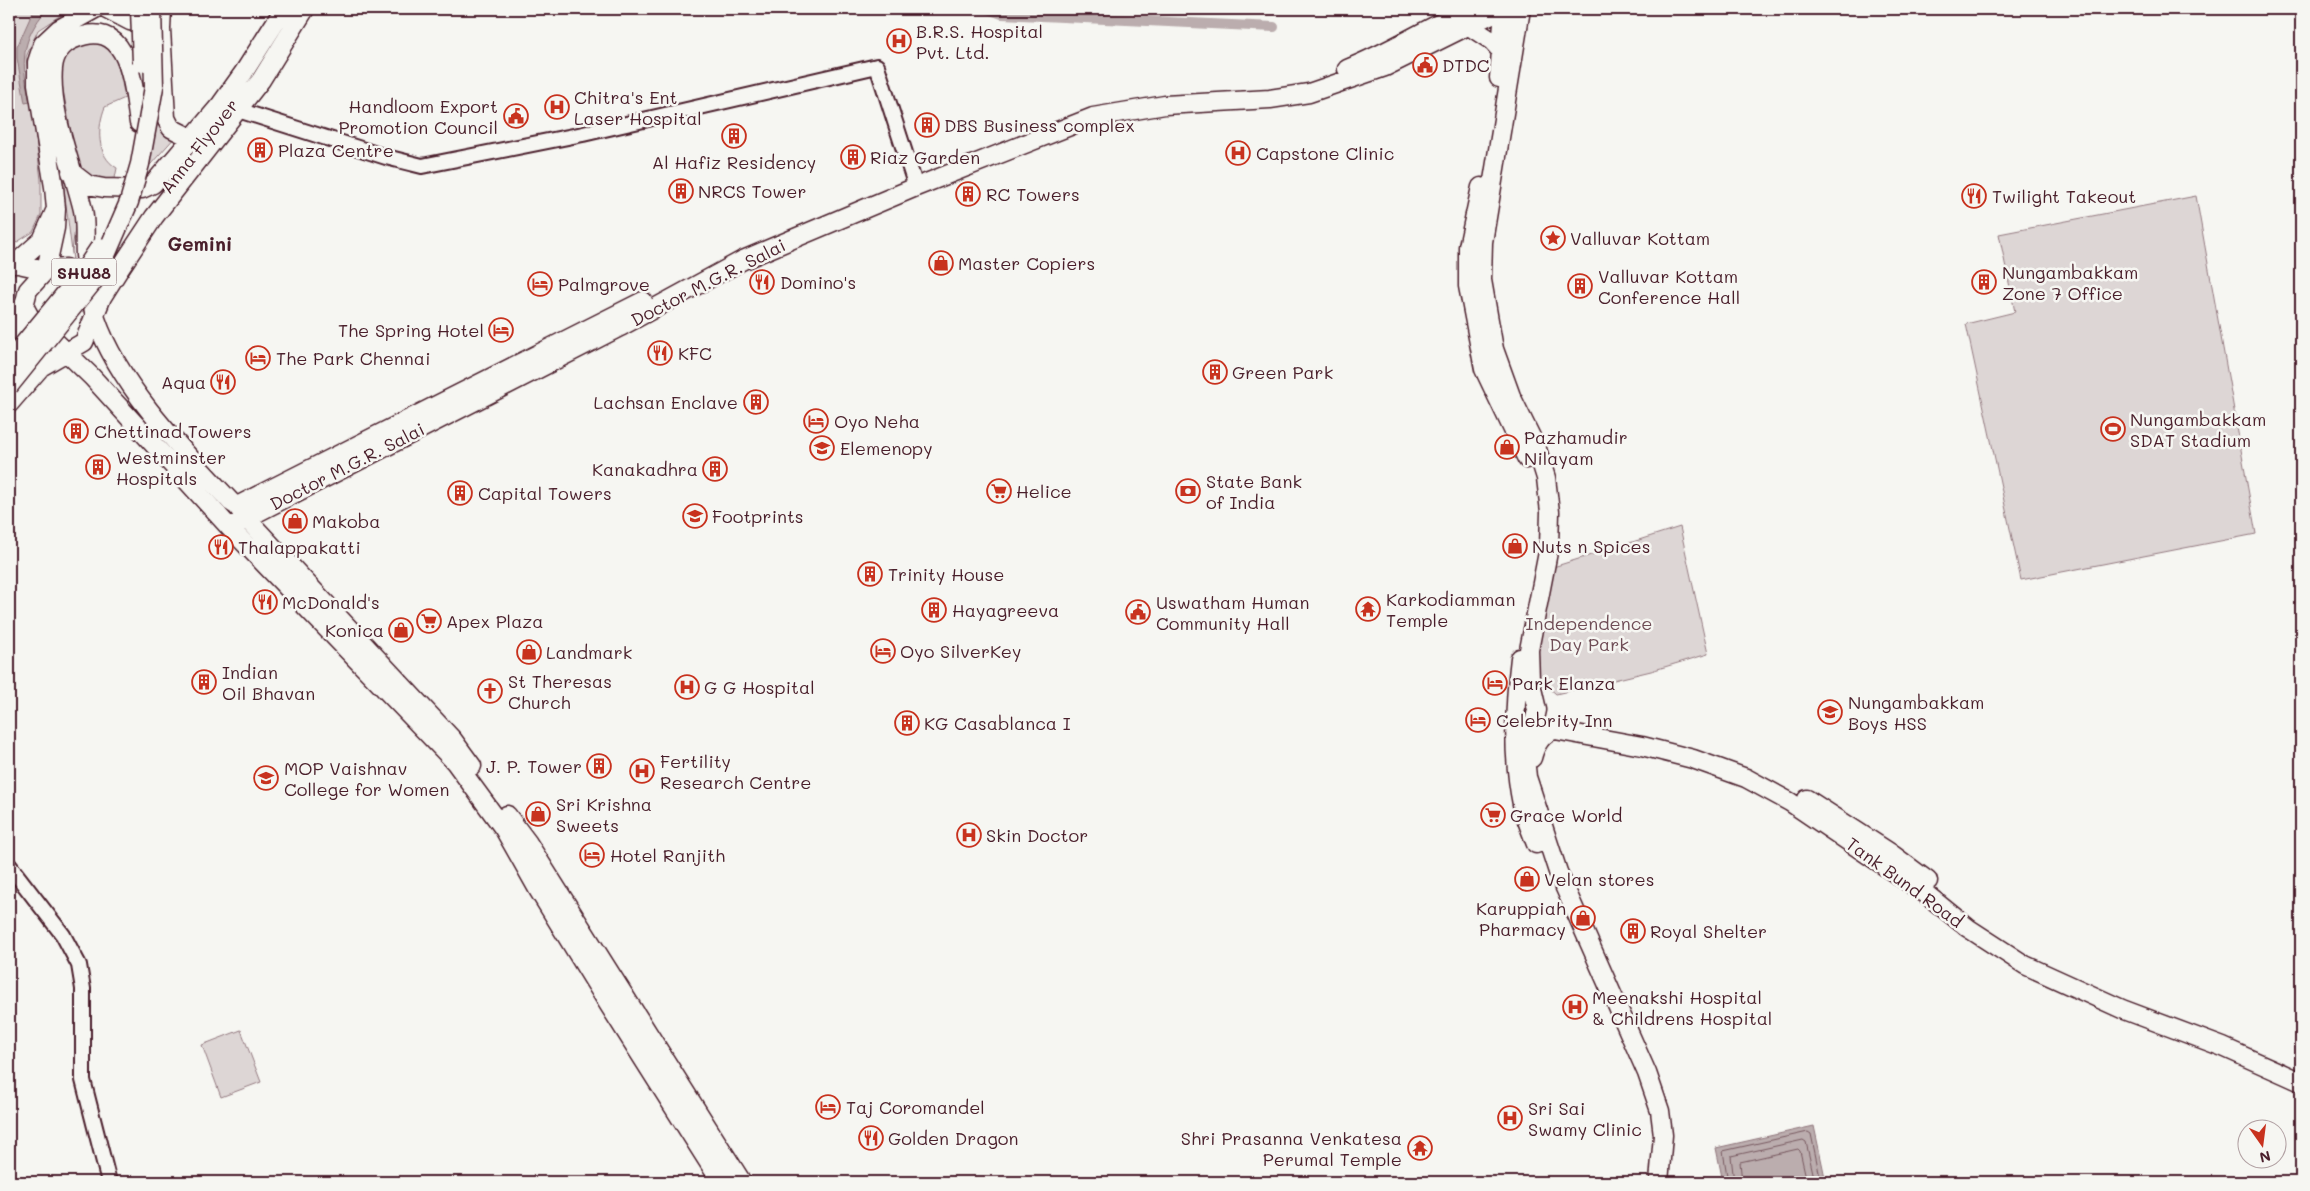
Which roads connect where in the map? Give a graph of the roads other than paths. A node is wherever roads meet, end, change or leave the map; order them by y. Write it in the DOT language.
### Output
graph roads {
  1 [pos="96,9"];
  2 [pos="107,9"];
  3 [pos="140,9"];
  4 [pos="152,9"];
  5 [pos="162,9"];
  6 [pos="284,9"];
  7 [pos="294,9"];
  8 [pos="305,9"];
  9 [pos="1503,9"];
  10 [pos="1522,9"];
  11 [pos="1465,14"];
  12 [pos="161,29"];
  13 [pos="1501,51"];
  14 [pos="238,110"];
  15 [pos="139,123"];
  16 [pos="191,138"];
  17 [pos="71,172"];
  18 [pos="914,182"];
  19 [pos="56,209"];
  20 [pos="12,263"];
  21 [pos="46,270"];
  22 [pos="93,281"];
  23 [pos="9,306"];
  24 [pos="95,317"];
  25 [pos="9,338"];
  26 [pos="67,353"];
  27 [pos="9,362"];
  28 [pos="46,364"];
  29 [pos="80,365"];
  30 [pos="9,386"];
  31 [pos="9,404"];
  32 [pos="241,512"];
  33 [pos="229,526"];
  34 [pos="401,694"];
  35 [pos="1537,710"];
  36 [pos="1527,777"];
  37 [pos="504,829"];
  38 [pos="521,834"];
  39 [pos="9,866"];
  40 [pos="1988,934"];
  41 [pos="2301,1071"];
  42 [pos="2301,1082"];
  43 [pos="1660,1110"];
  44 [pos="109,1182"];
  45 [pos="721,1182"];
  46 [pos="742,1182"];
  47 [pos="1659,1182"];
  1 -- 19 [label="main road"];
  2 -- 12 [label="main road"];
  3 -- 15 [label="main road, SHU88, bridge"];
  4 -- 22 [label="main road, Anna Flyover / SHU88, bridge"];
  5 -- 12 [label="main road"];
  6 -- 16 [label="main road"];
  7 -- 22 [label="main road, Anna Flyover, bridge"];
  8 -- 14 [label="main road"];
  9 -- 11 [label="main road, Doctor M.G.R. Salai"];
  9 -- 13 [label="main road"];
  10 -- 35 [label="main road"];
  11 -- 13 [label="main road"];
  11 -- 18 [label="main road, Doctor M.G.R. Salai"];
  12 -- 16 [label="main road"];
  13 -- 43 [label="main road"];
  14 -- 18 [label="street"];
  14 -- 24 [label="main road"];
  15 -- 17 [label="main road"];
  15 -- 27 [label="main road, SHU88, bridge"];
  16 -- 17 [label="main road"];
  17 -- 22 [label="main road"];
  18 -- 32 [label="main road, Doctor M.G.R. Salai"];
  19 -- 20 [label="main road"];
  19 -- 21 [label="main road"];
  20 -- 21 [label="main road"];
  21 -- 22 [label="main road"];
  21 -- 26 [label="main road"];
  22 -- 24 [label="main road"];
  22 -- 30 [label="main road, Anna Flyover / SHU88, bridge"];
  23 -- 28 [label="main road"];
  24 -- 26 [label="main road"];
  24 -- 32 [label="main road"];
  25 -- 28 [label="main road"];
  26 -- 28 [label="main road"];
  26 -- 29 [label="main road"];
  28 -- 29 [label="main road"];
  28 -- 31 [label="main road"];
  29 -- 33 [label="main road"];
  32 -- 33 [label="main road, Doctor M.G.R. Salai"];
  32 -- 34 [label="main road"];
  33 -- 34 [label="main road"];
  34 -- 37 [label="main road"];
  34 -- 38 [label="main road"];
  35 -- 36 [label="main road"];
  35 -- 40 [label="main road, Tank Bund Road"];
  36 -- 40 [label="main road, Tank Bund Road"];
  36 -- 43 [label="main road"];
  37 -- 38 [label="main road"];
  37 -- 45 [label="main road"];
  38 -- 46 [label="main road"];
  39 -- 44 [label="street"];
  40 -- 41 [label="main road, Tank Bund Road"];
  40 -- 42 [label="main road, Tank Bund Road"];
  43 -- 47 [label="main road"];
}
